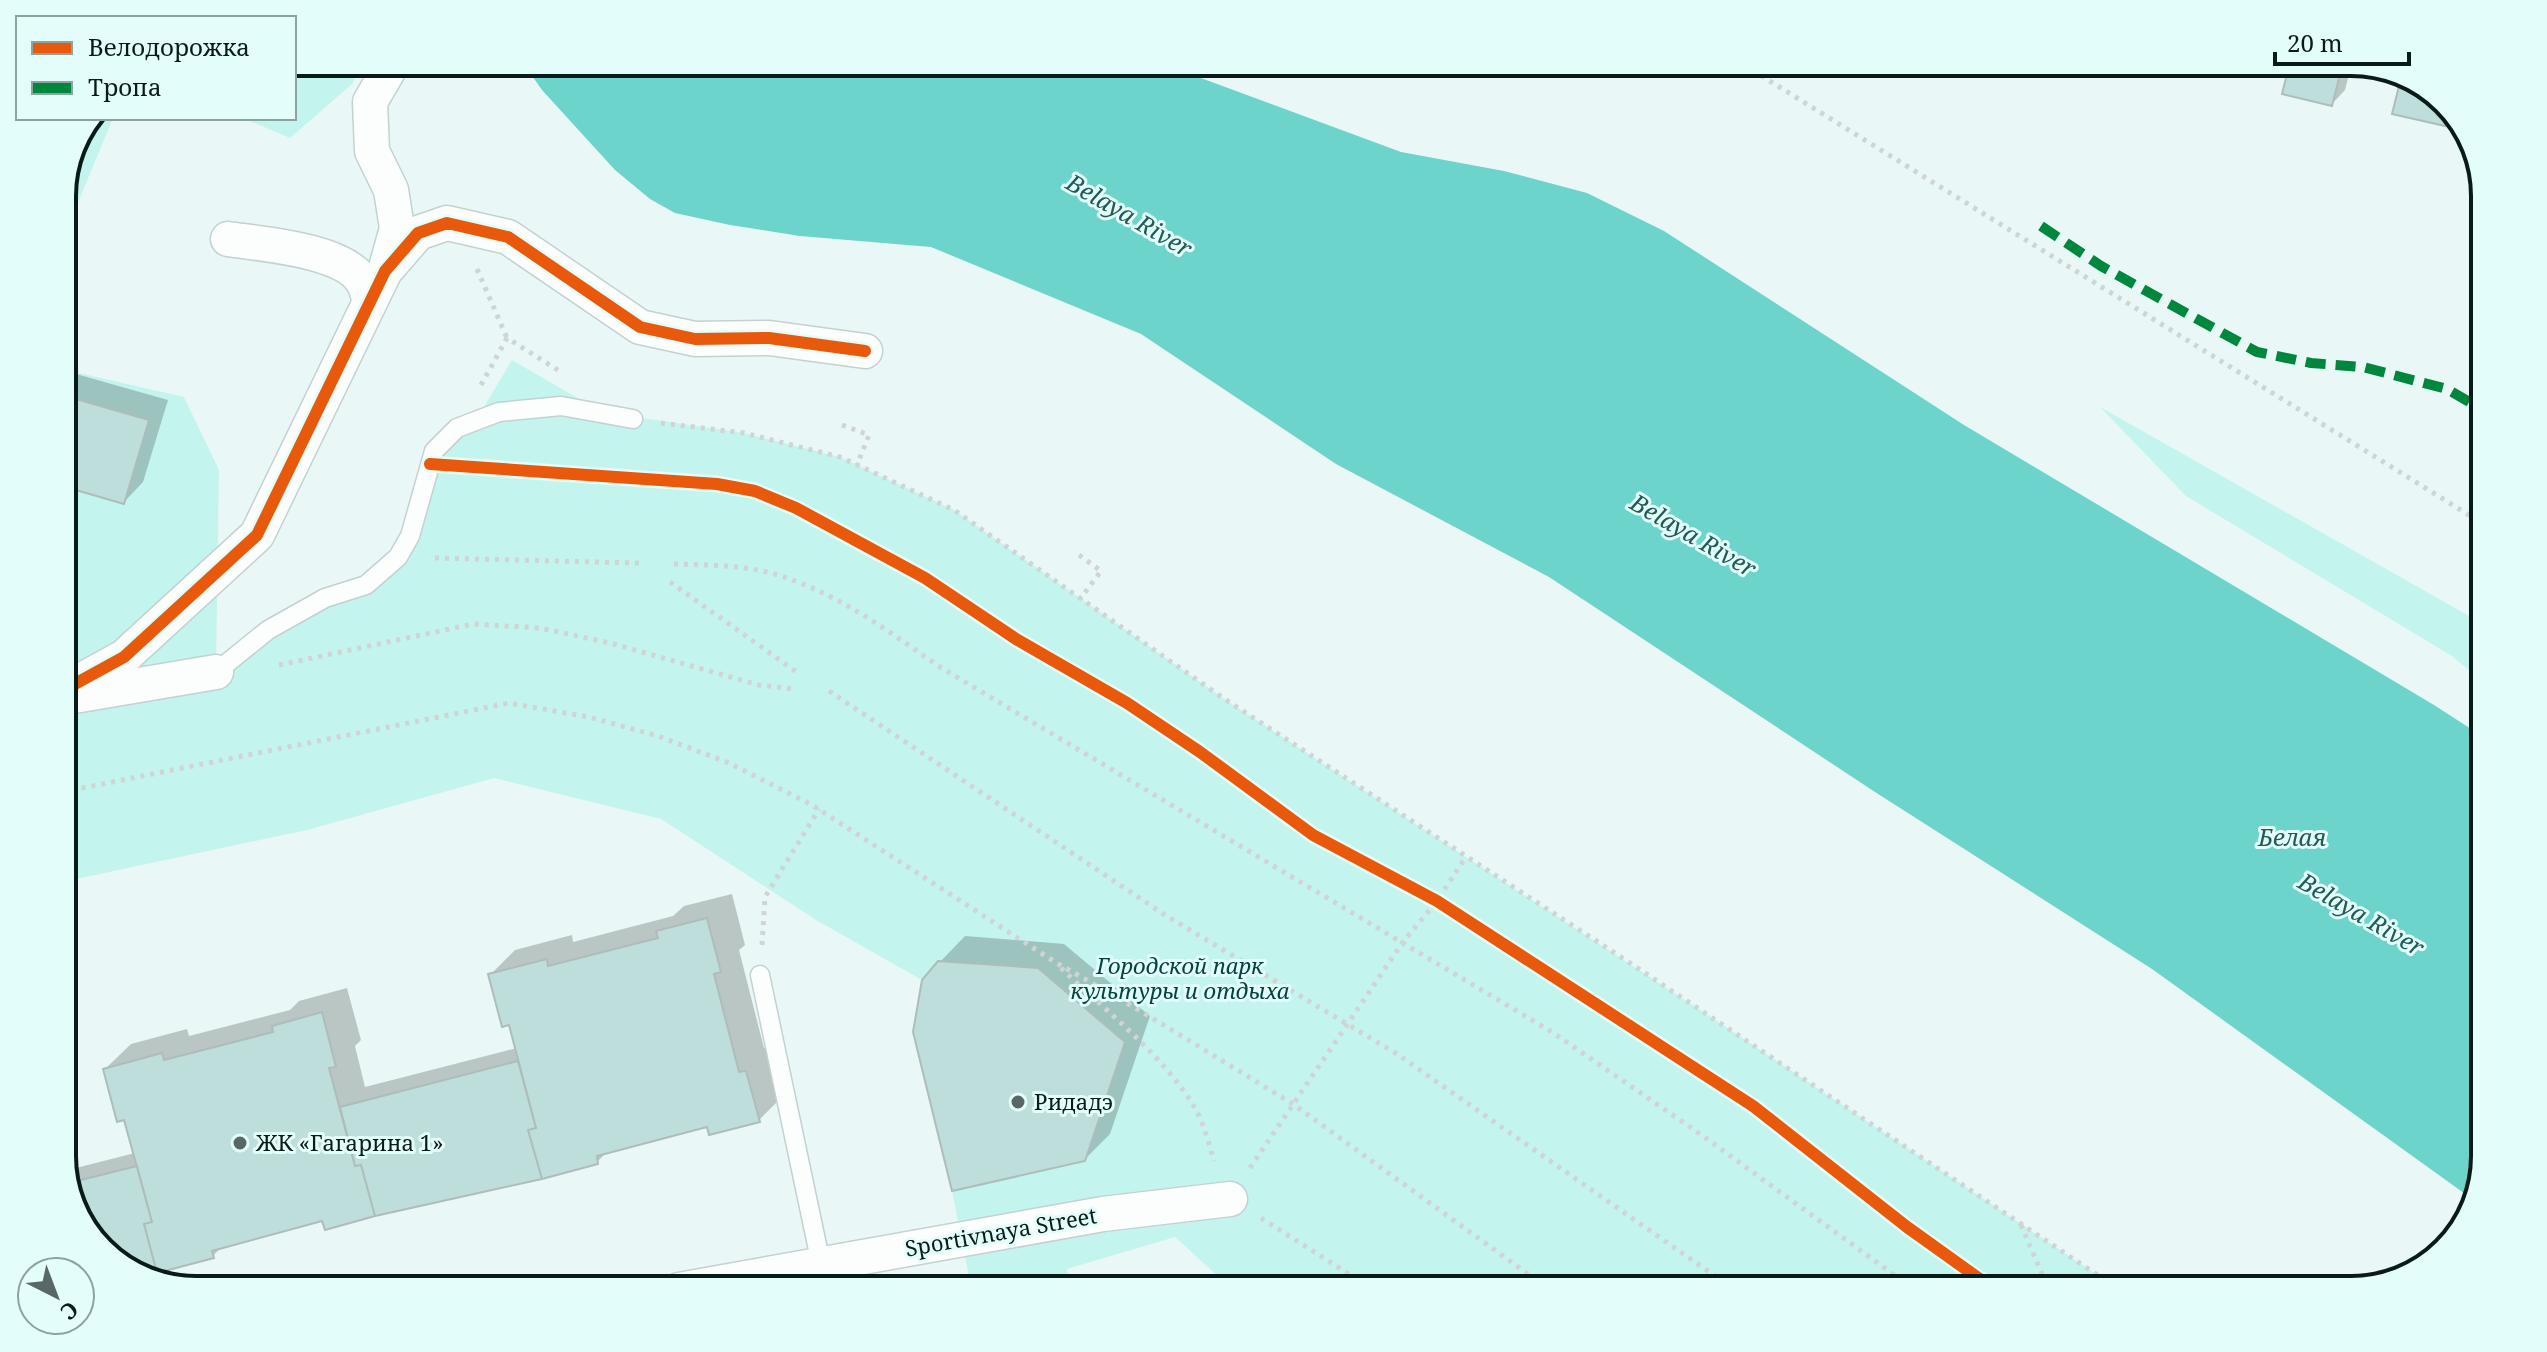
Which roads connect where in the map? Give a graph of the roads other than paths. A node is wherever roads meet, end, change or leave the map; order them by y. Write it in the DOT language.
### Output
graph roads {
  1 [pos="385,76"];
  2 [pos="228,239"];
  3 [pos="385,271"];
  4 [pos="370,302"];
  5 [pos="865,351"];
  6 [pos="633,419"];
  7 [pos="216,672"];
  8 [pos="76,683"];
  9 [pos="76,697"];
  10 [pos="760,975"];
  11 [pos="1243,1207"];
  12 [pos="821,1264"];
  13 [pos="755,1276"];
  1 -- 3 [label="street"];
  2 -- 4 [label="street"];
  3 -- 4 [label="street"];
  3 -- 5 [label="street"];
  4 -- 8 [label="street"];
  6 -- 7 [label="lane"];
  7 -- 9 [label="street"];
  10 -- 12 [label="lane"];
  11 -- 12 [label="street, Sportivnaya Street"];
  12 -- 13 [label="street, Sportivnaya Street"];
}
